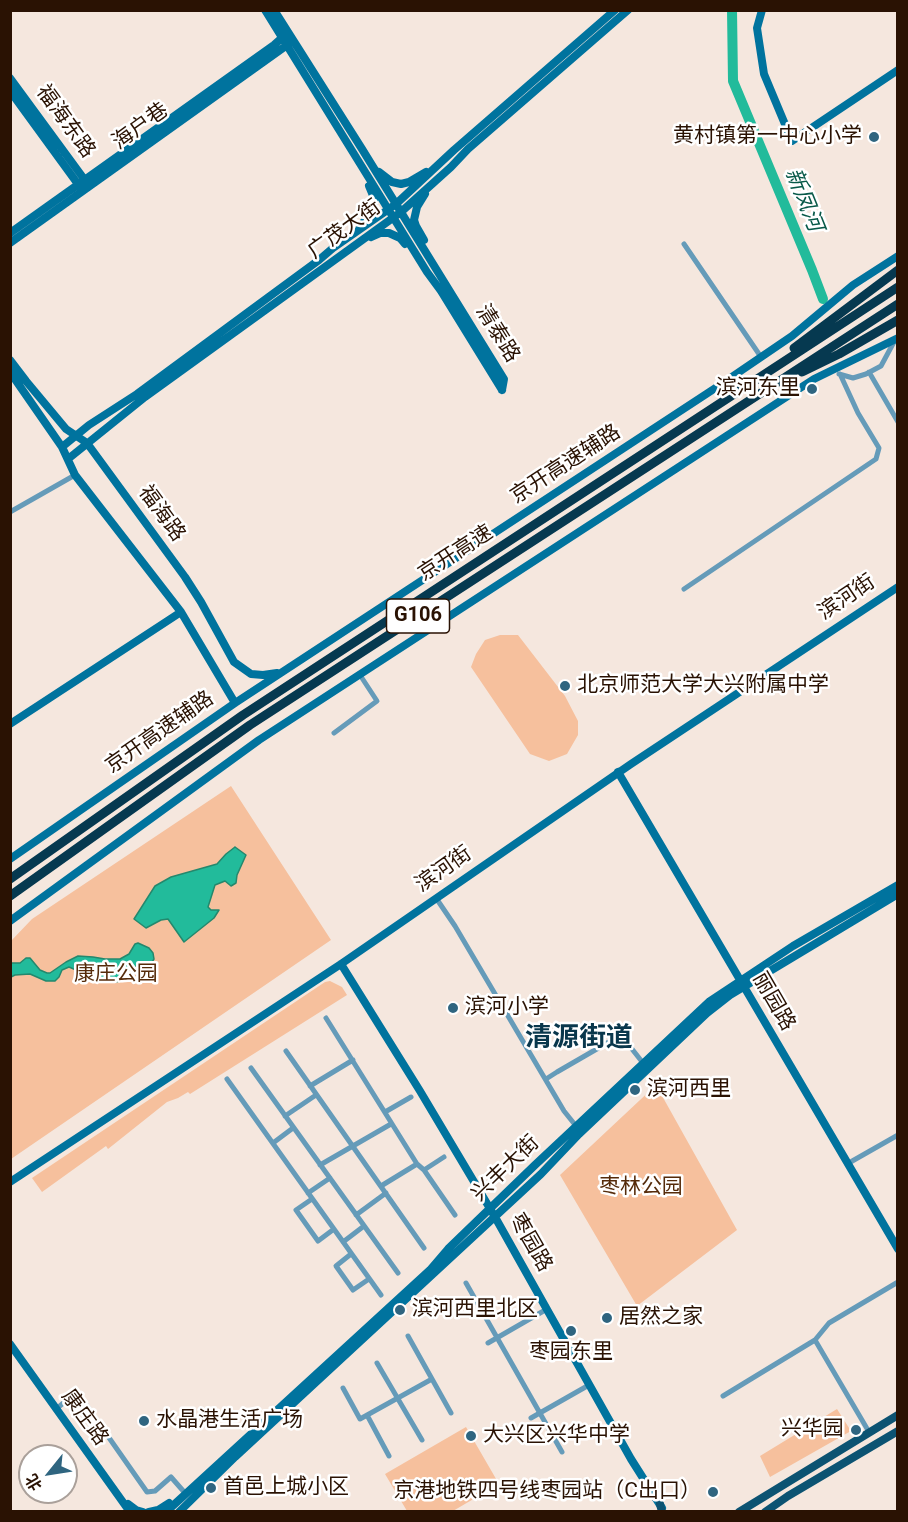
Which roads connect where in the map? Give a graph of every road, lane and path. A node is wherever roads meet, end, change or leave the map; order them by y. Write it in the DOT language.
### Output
graph roads {
  1 [pos="265,10"];
  2 [pos="274,10"];
  3 [pos="615,10"];
  4 [pos="628,10"];
  5 [pos="762,10"];
  6 [pos="287,39"];
  7 [pos="897,70"];
  8 [pos="10,78"];
  9 [pos="10,91"];
  10 [pos="445,159"];
  11 [pos="361,165"];
  12 [pos="374,168"];
  13 [pos="432,184"];
  14 [pos="84,185"];
  15 [pos="395,211"];
  16 [pos="10,233"];
  17 [pos="353,234"];
  18 [pos="10,243"];
  19 [pos="684,244"];
  20 [pos="351,247"];
  21 [pos="416,254"];
  22 [pos="897,256"];
  23 [pos="431,261"];
  24 [pos="897,270"];
  25 [pos="897,287"];
  26 [pos="897,304"];
  27 [pos="897,320"];
  28 [pos="823,330"];
  29 [pos="897,338"];
  30 [pos="836,350"];
  31 [pos="761,357"];
  32 [pos="10,360"];
  33 [pos="829,371"];
  34 [pos="10,372"];
  35 [pos="869,372"];
  36 [pos="840,374"];
  37 [pos="897,422"];
  38 [pos="77,435"];
  39 [pos="87,443"];
  40 [pos="62,447"];
  41 [pos="68,459"];
  42 [pos="75,475"];
  43 [pos="10,512"];
  44 [pos="897,586"];
  45 [pos="684,589"];
  46 [pos="181,612"];
  47 [pos="282,672"];
  48 [pos="360,675"];
  49 [pos="235,703"];
  50 [pos="10,724"];
  51 [pos="334,733"];
  52 [pos="618,772"];
  53 [pos="10,859"];
  54 [pos="10,879"];
  55 [pos="897,885"];
  56 [pos="897,894"];
  57 [pos="10,896"];
  58 [pos="436,898"];
  59 [pos="10,921"];
  60 [pos="340,964"];
  61 [pos="742,984"];
  62 [pos="326,1018"];
  63 [pos="286,1051"];
  64 [pos="353,1060"];
  65 [pos="643,1063"];
  66 [pos="251,1068"];
  67 [pos="227,1079"];
  68 [pos="546,1079"];
  69 [pos="310,1086"];
  70 [pos="316,1095"];
  71 [pos="411,1097"];
  72 [pos="385,1112"];
  73 [pos="285,1116"];
  74 [pos="391,1124"];
  75 [pos="576,1126"];
  76 [pos="293,1128"];
  77 [pos="897,1135"];
  78 [pos="273,1143"];
  79 [pos="352,1146"];
  80 [pos="444,1157"];
  81 [pos="417,1164"];
  82 [pos="848,1164"];
  83 [pos="320,1165"];
  84 [pos="424,1170"];
  85 [pos="330,1178"];
  86 [pos="10,1182"];
  87 [pos="381,1186"];
  88 [pos="308,1193"];
  89 [pos="386,1193"];
  90 [pos="312,1199"];
  91 [pos="490,1209"];
  92 [pos="356,1215"];
  93 [pos="455,1215"];
  94 [pos="495,1217"];
  95 [pos="364,1226"];
  96 [pos="334,1229"];
  97 [pos="343,1242"];
  98 [pos="424,1248"];
  99 [pos="897,1249"];
  100 [pos="351,1254"];
  101 [pos="398,1274"];
  102 [pos="369,1279"];
  103 [pos="897,1282"];
  104 [pos="466,1283"];
  105 [pos="381,1295"];
  106 [pos="547,1309"];
  107 [pos="408,1336"];
  108 [pos="497,1338"];
  109 [pos="815,1340"];
  110 [pos="488,1343"];
  111 [pos="10,1344"];
  112 [pos="377,1363"];
  113 [pos="432,1379"];
  114 [pos="589,1385"];
  115 [pos="343,1388"];
  116 [pos="723,1396"];
  117 [pos="398,1398"];
  118 [pos="56,1409"];
  119 [pos="451,1413"];
  120 [pos="539,1413"];
  121 [pos="367,1415"];
  122 [pos="897,1415"];
  123 [pos="531,1418"];
  124 [pos="897,1431"];
  125 [pos="869,1432"];
  126 [pos="422,1440"];
  127 [pos="562,1452"];
  128 [pos="390,1456"];
  129 [pos="183,1495"];
  130 [pos="122,1500"];
  131 [pos="663,1510"];
  132 [pos="130,1512"];
  133 [pos="143,1512"];
  134 [pos="149,1512"];
  135 [pos="165,1512"];
  136 [pos="179,1512"];
  137 [pos="739,1512"];
  138 [pos="765,1512"];
  1 -- 6 [label="main road, 清泰路"];
  2 -- 6 [label="main road, 清泰路"];
  3 -- 10 [label="main road, 广茂大街"];
  4 -- 13 [label="main road, 广茂大街"];
  5 -- 7 [label="main road"];
  6 -- 11 [label="main road, 清泰路"];
  6 -- 12 [label="main road, 清泰路"];
  6 -- 14 [label="main road, 海户巷"];
  8 -- 14 [label="main road, 福海东路"];
  9 -- 14 [label="main road, 福海东路"];
  10 -- 12 [label="main road"];
  10 -- 15 [label="main road, 广茂大街"];
  11 -- 15 [label="main road, 清泰路"];
  11 -- 17 [label="main road"];
  12 -- 15 [label="main road, 清泰路"];
  13 -- 15 [label="main road, 广茂大街"];
  13 -- 23 [label="main road"];
  14 -- 16 [label="main road, 海户巷"];
  14 -- 18 [label="main road, 海户巷"];
  15 -- 17 [label="main road, 广茂大街"];
  15 -- 20 [label="main road, 广茂大街"];
  15 -- 21 [label="main road, 清泰路"];
  15 -- 23 [label="main road, 清泰路"];
  17 -- 38 [label="main road, 广茂大街"];
  19 -- 31 [label="street"];
  20 -- 21 [label="main road"];
  20 -- 39 [label="main road, 广茂大街"];
  21 -- 23 [label="main road, 清泰路"];
  22 -- 31 [label="main road, 京开高速辅路"];
  24 -- 28 [label="highway"];
  25 -- 28 [label="highway, 京开高速 / G106"];
  26 -- 30 [label="highway, 京开高速 / G106"];
  27 -- 30 [label="highway"];
  28 -- 54 [label="highway, 京开高速 / G106"];
  29 -- 33 [label="main road"];
  29 -- 35 [label="street"];
  30 -- 57 [label="highway, 京开高速 / G106"];
  31 -- 47 [label="main road, 京开高速辅路"];
  32 -- 38 [label="main road, 福海路"];
  33 -- 36 [label="street"];
  33 -- 48 [label="main road"];
  34 -- 40 [label="main road, 福海路"];
  35 -- 36 [label="street"];
  35 -- 37 [label="street"];
  36 -- 45 [label="street"];
  38 -- 39 [label="main road, 福海路"];
  38 -- 40 [label="main road, 广茂大街"];
  39 -- 41 [label="main road, 广茂大街"];
  39 -- 47 [label="main road, 福海路"];
  40 -- 41 [label="main road, 福海路"];
  41 -- 42 [label="main road, 福海路"];
  42 -- 43 [label="street"];
  42 -- 46 [label="main road, 福海路"];
  44 -- 52 [label="main road, 滨河街"];
  46 -- 49 [label="main road, 福海路"];
  46 -- 50 [label="main road"];
  47 -- 49 [label="main road, 京开高速辅路"];
  48 -- 51 [label="street"];
  48 -- 59 [label="main road"];
  49 -- 53 [label="main road, 京开高速辅路"];
  52 -- 58 [label="main road, 滨河街"];
  52 -- 61 [label="main road, 丽园路"];
  55 -- 61 [label="main road, 兴丰大街"];
  56 -- 61 [label="main road, 兴丰大街"];
  58 -- 60 [label="main road, 滨河街"];
  58 -- 68 [label="street"];
  60 -- 86 [label="main road, 滨河街"];
  60 -- 91 [label="main road, 枣园路"];
  61 -- 65 [label="main road, 兴丰大街"];
  61 -- 82 [label="main road, 丽园路"];
  61 -- 94 [label="main road, 兴丰大街"];
  62 -- 64 [label="street"];
  63 -- 69 [label="street"];
  64 -- 69 [label="street"];
  64 -- 72 [label="street"];
  65 -- 68 [label="street"];
  65 -- 75 [label="main road, 兴丰大街"];
  66 -- 73 [label="street"];
  67 -- 78 [label="street"];
  68 -- 75 [label="street"];
  69 -- 70 [label="street"];
  70 -- 73 [label="street"];
  70 -- 79 [label="street"];
  71 -- 72 [label="street"];
  72 -- 74 [label="street"];
  73 -- 76 [label="street"];
  74 -- 79 [label="street"];
  74 -- 81 [label="street"];
  75 -- 91 [label="main road, 兴丰大街"];
  76 -- 78 [label="street"];
  76 -- 83 [label="street"];
  77 -- 82 [label="street"];
  78 -- 88 [label="street"];
  79 -- 83 [label="street"];
  79 -- 87 [label="street"];
  80 -- 84 [label="street"];
  81 -- 84 [label="street"];
  81 -- 87 [label="street"];
  82 -- 99 [label="main road, 丽园路"];
  83 -- 85 [label="street"];
  84 -- 93 [label="street"];
  85 -- 88 [label="street"];
  85 -- 92 [label="street"];
  87 -- 89 [label="street"];
  88 -- 90 [label="street"];
  89 -- 92 [label="street"];
  89 -- 98 [label="street"];
  90 -- 96 [label="street"];
  90 -- 96 [label="street"];
  91 -- 94 [label="main road, 枣园路"];
  91 -- 129 [label="main road, 兴丰大街"];
  92 -- 95 [label="street"];
  94 -- 106 [label="main road, 枣园路"];
  94 -- 136 [label="main road, 兴丰大街"];
  95 -- 97 [label="street"];
  95 -- 101 [label="street"];
  96 -- 97 [label="street"];
  97 -- 100 [label="street"];
  100 -- 102 [label="street"];
  100 -- 102 [label="street"];
  102 -- 105 [label="street"];
  103 -- 109 [label="street"];
  104 -- 108 [label="street"];
  106 -- 108 [label="street"];
  106 -- 114 [label="main road, 枣园路"];
  107 -- 113 [label="street"];
  108 -- 110 [label="street"];
  108 -- 120 [label="street"];
  109 -- 116 [label="street"];
  109 -- 125 [label="street"];
  111 -- 118 [label="main road, 康庄路"];
  112 -- 117 [label="street"];
  113 -- 117 [label="street"];
  113 -- 119 [label="street"];
  114 -- 120 [label="street"];
  114 -- 131 [label="main road, 枣园路"];
  115 -- 121 [label="street"];
  117 -- 121 [label="street"];
  117 -- 126 [label="street"];
  118 -- 129 [label="street"];
  118 -- 130 [label="main road, 康庄路"];
  120 -- 123 [label="street"];
  120 -- 127 [label="street"];
  121 -- 128 [label="street"];
  122 -- 125 [label="main road"];
  124 -- 138 [label="main road"];
  125 -- 137 [label="main road"];
  129 -- 134 [label="main road"];
  129 -- 135 [label="main road, 兴丰大街"];
  130 -- 132 [label="main road, 康庄路"];
  130 -- 133 [label="main road"];
}
